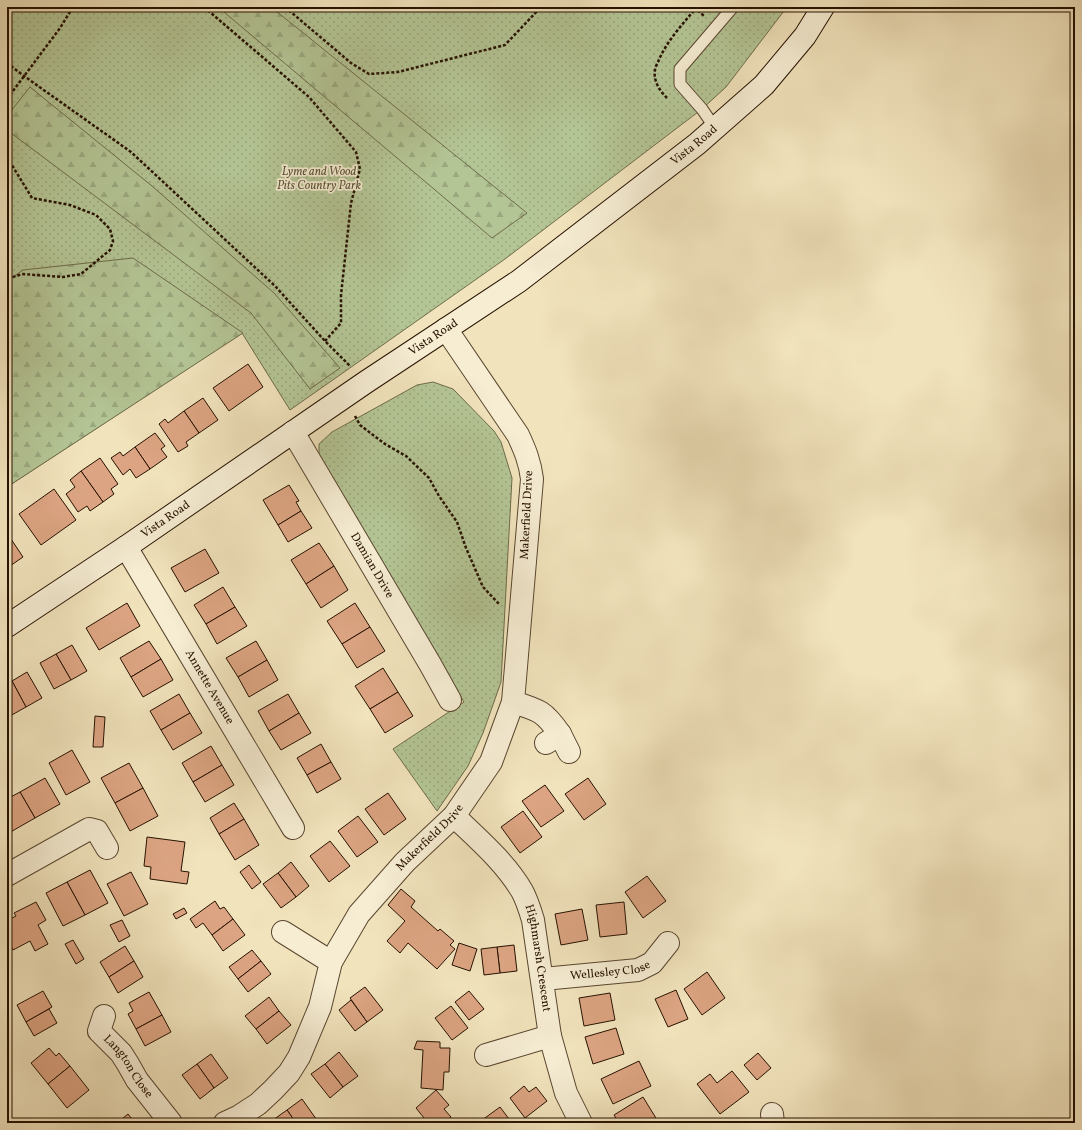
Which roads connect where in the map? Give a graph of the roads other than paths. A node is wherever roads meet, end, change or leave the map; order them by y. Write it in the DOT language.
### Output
graph roads {
  1 [pos="733,7"];
  2 [pos="823,7"];
  3 [pos="715,128"];
  4 [pos="446,329"];
  5 [pos="293,432"];
  6 [pos="126,547"];
  7 [pos="7,626"];
  8 [pos="450,700"];
  9 [pos="513,702"];
  10 [pos="558,743"];
  11 [pos="454,816"];
  12 [pos="293,828"];
  13 [pos="107,848"];
  14 [pos="7,875"];
  15 [pos="283,932"];
  16 [pos="668,944"];
  17 [pos="331,962"];
  18 [pos="543,979"];
  19 [pos="98,1030"];
  20 [pos="550,1036"];
  21 [pos="486,1055"];
  22 [pos="171,1123"];
  23 [pos="225,1123"];
  24 [pos="581,1123"];
  1 -- 3 [label="lane"];
  2 -- 3 [label="street, Vista Road"];
  3 -- 4 [label="street, Vista Road"];
  4 -- 5 [label="street, Vista Road"];
  4 -- 9 [label="street, Makerfield Drive"];
  5 -- 6 [label="street, Vista Road"];
  5 -- 8 [label="street, Damian Drive"];
  6 -- 7 [label="street, Vista Road"];
  6 -- 12 [label="street, Annette Avenue"];
  9 -- 10 [label="street"];
  9 -- 11 [label="street, Makerfield Drive"];
  11 -- 17 [label="street, Makerfield Drive"];
  11 -- 18 [label="street, Highmarsh Crescent"];
  13 -- 14 [label="street"];
  15 -- 17 [label="street"];
  16 -- 18 [label="street, Wellesley Close"];
  17 -- 23 [label="street, Makerfield Drive"];
  18 -- 20 [label="street, Highmarsh Crescent"];
  19 -- 22 [label="street, Langton Close"];
  20 -- 21 [label="street"];
  20 -- 24 [label="street, Highmarsh Crescent"];
}
